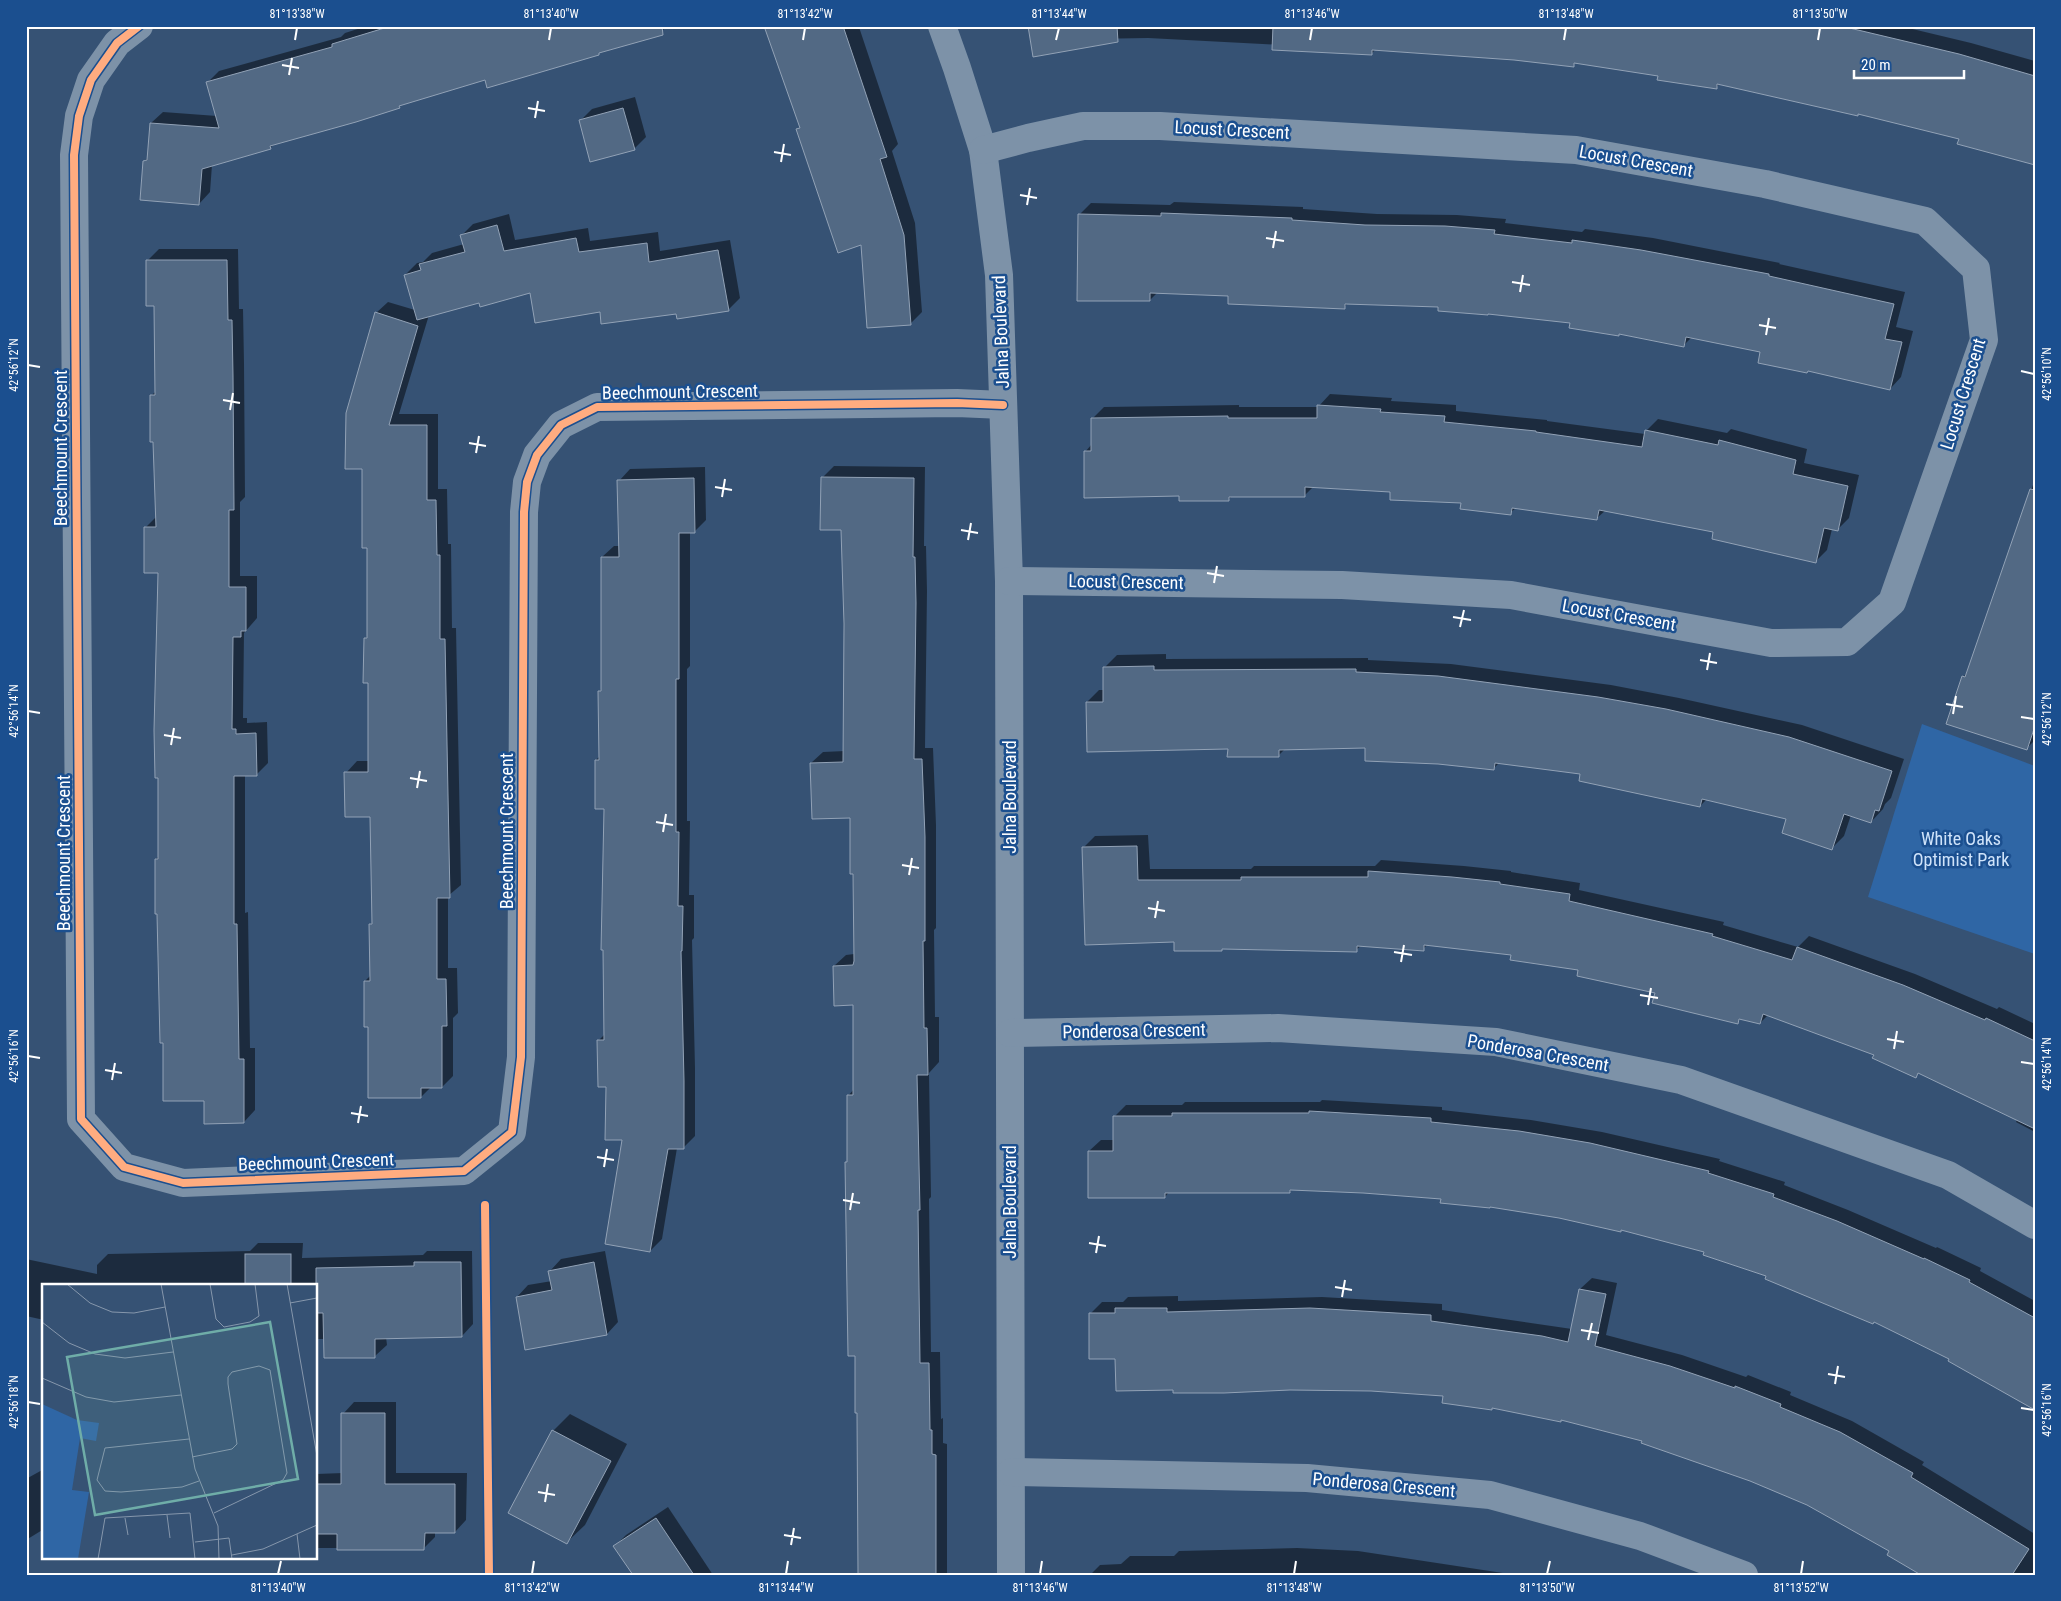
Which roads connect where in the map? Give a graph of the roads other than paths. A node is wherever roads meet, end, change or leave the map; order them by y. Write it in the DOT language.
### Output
graph roads {
  1 [pos="139,26"];
  2 [pos="942,26"];
  3 [pos="983,150"];
  4 [pos="1004,405"];
  5 [pos="1009,582"];
  6 [pos="1010,1033"];
  7 [pos="2035,1225"];
  8 [pos="1011,1472"];
  9 [pos="1011,1575"];
  10 [pos="1744,1575"];
  1 -- 4 [label="street, Beechmount Crescent"];
  2 -- 3 [label="street, Jalna Boulevard"];
  3 -- 4 [label="street, Jalna Boulevard"];
  3 -- 5 [label="street, Locust Crescent"];
  4 -- 5 [label="street, Jalna Boulevard"];
  5 -- 6 [label="street, Jalna Boulevard"];
  6 -- 7 [label="street, Ponderosa Crescent"];
  6 -- 8 [label="street, Jalna Boulevard"];
  8 -- 9 [label="street, Jalna Boulevard"];
  8 -- 10 [label="street, Ponderosa Crescent"];
}
